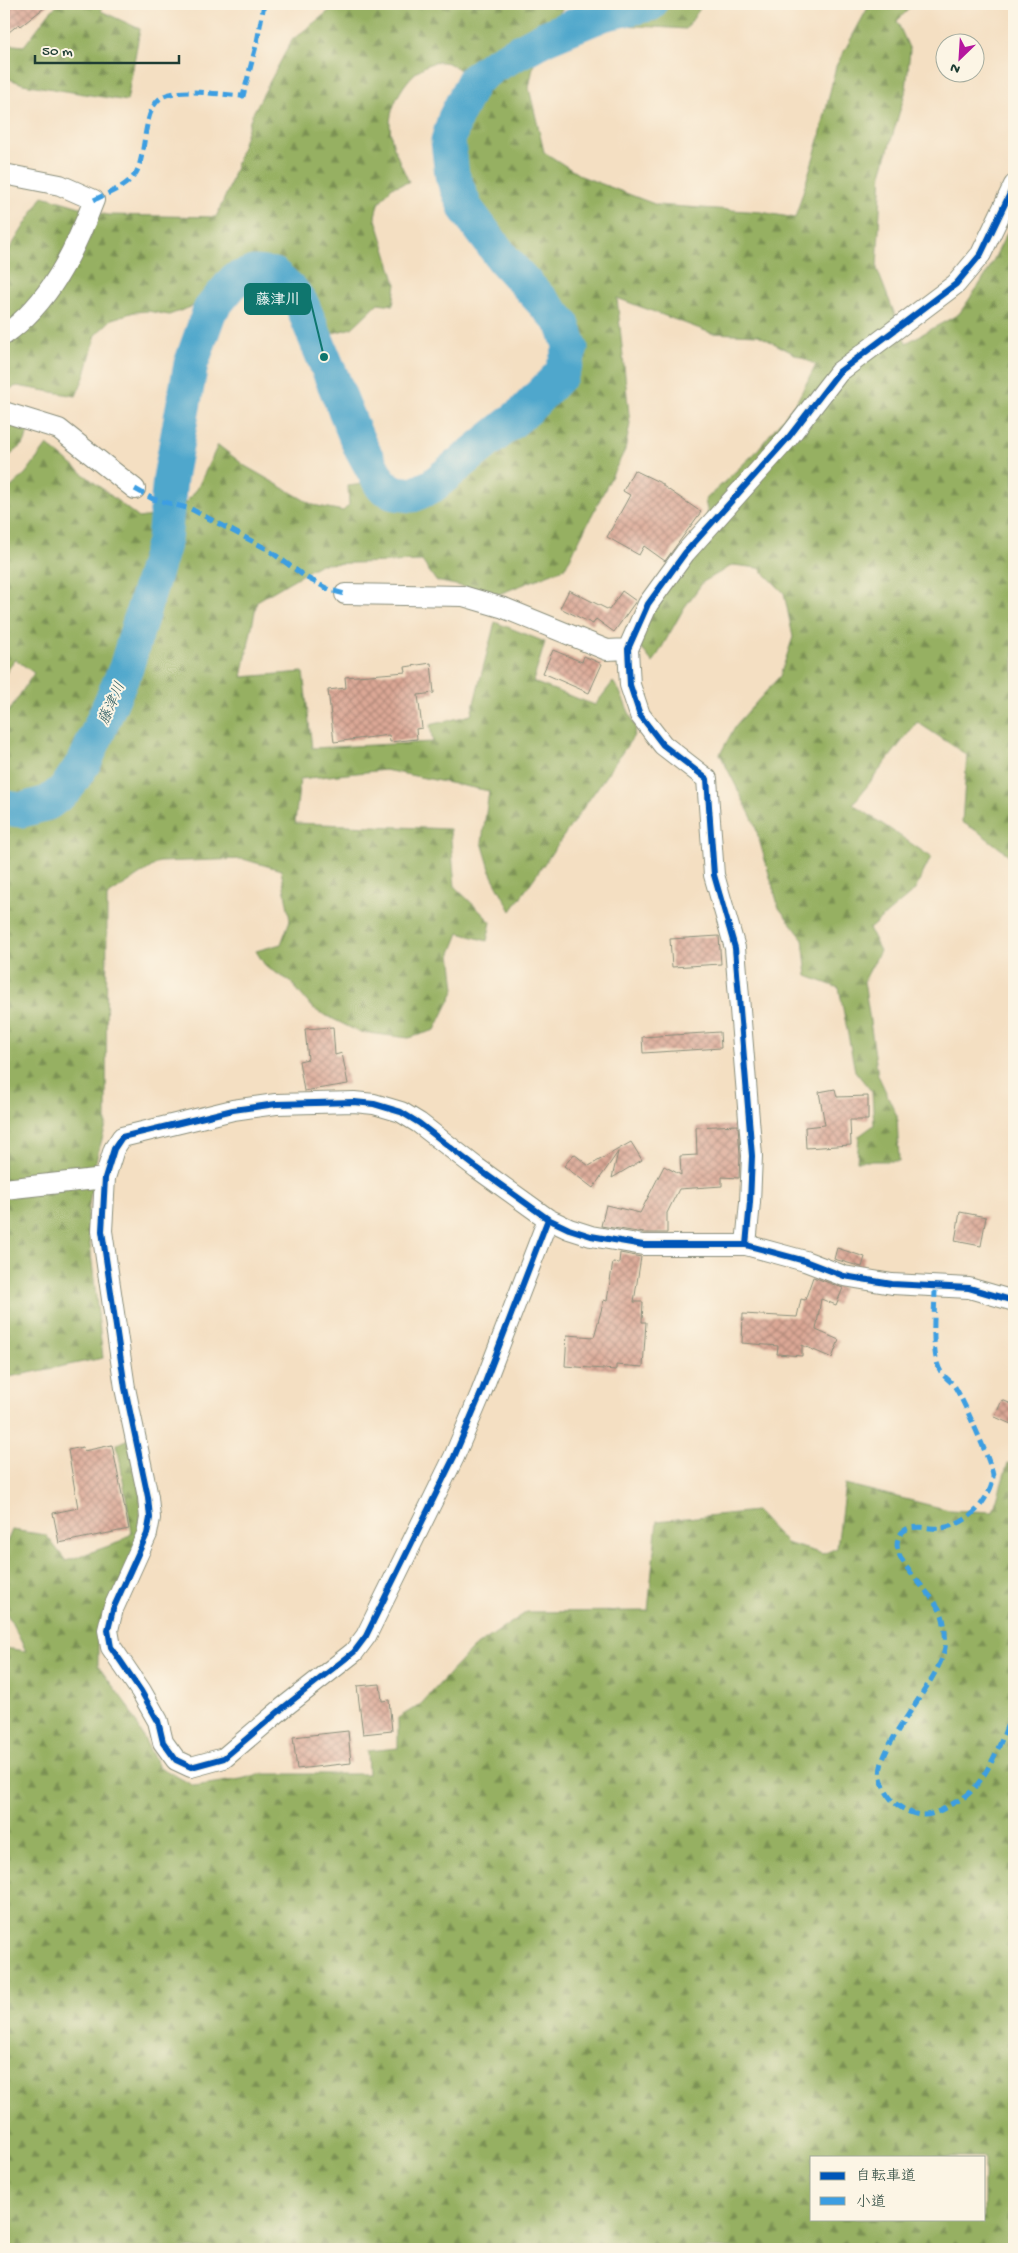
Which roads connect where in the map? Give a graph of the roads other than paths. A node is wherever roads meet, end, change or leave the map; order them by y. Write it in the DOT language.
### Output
graph roads {
  1 [pos="4,174"];
  2 [pos="1014,185"];
  3 [pos="4,335"];
  4 [pos="4,412"];
  5 [pos="135,490"];
  6 [pos="345,594"];
  7 [pos="628,649"];
  8 [pos="106,1178"];
  9 [pos="4,1189"];
  10 [pos="548,1219"];
  11 [pos="746,1245"];
  12 [pos="1014,1300"];
  1 -- 3 [label="street"];
  2 -- 7 [label="street"];
  4 -- 5 [label="street"];
  6 -- 7 [label="street"];
  7 -- 11 [label="street"];
  8 -- 9 [label="street"];
  8 -- 10 [label="street"];
  8 -- 10 [label="street"];
  10 -- 11 [label="street"];
  11 -- 12 [label="street"];
}
